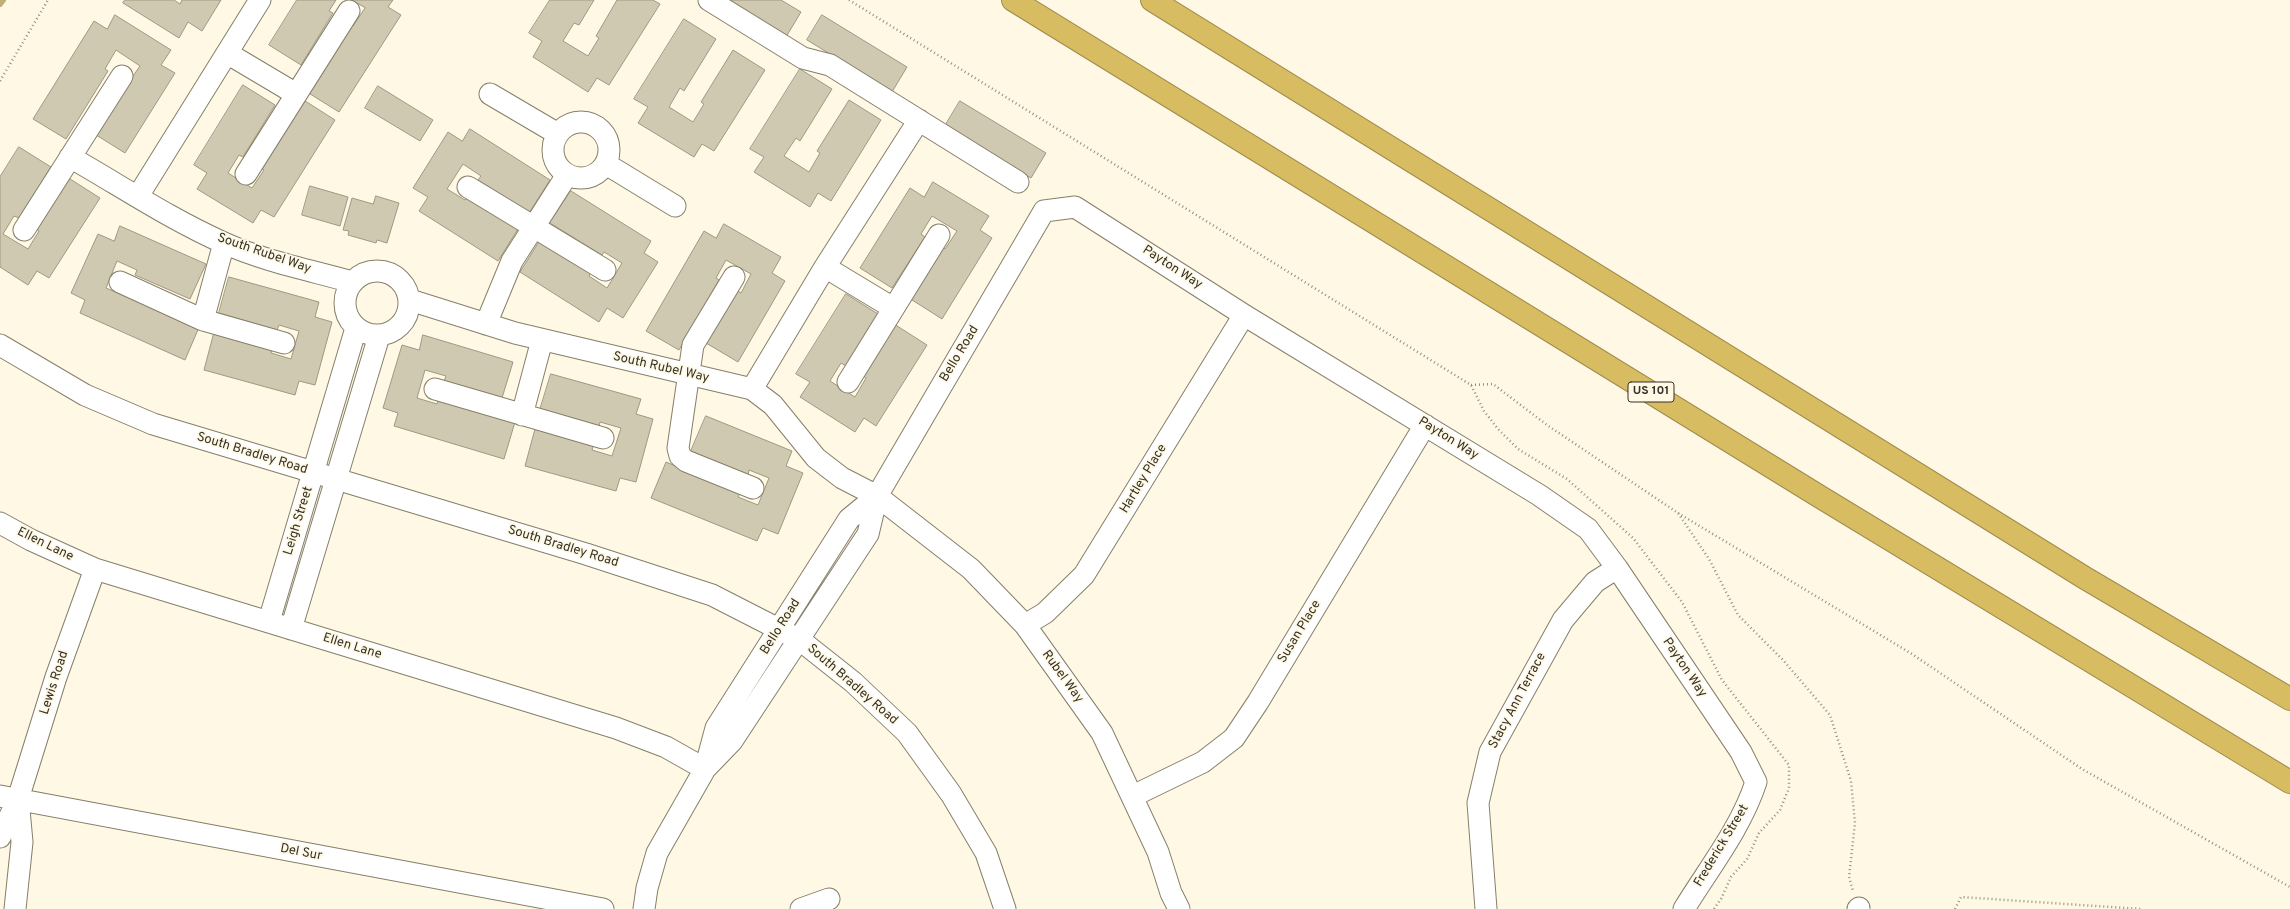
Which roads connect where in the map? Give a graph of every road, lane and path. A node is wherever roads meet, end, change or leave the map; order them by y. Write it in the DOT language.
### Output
graph roads {
  1 [pos="48,0"];
  2 [pos="260,0"];
  3 [pos="710,0"];
  4 [pos="1013,0"];
  5 [pos="1152,0"];
  6 [pos="349,11"];
  7 [pos="227,53"];
  8 [pos="122,76"];
  9 [pos="0,81"];
  10 [pos="296,94"];
  11 [pos="490,94"];
  12 [pos="919,120"];
  13 [pos="558,134"];
  14 [pos="70,157"];
  15 [pos="606,164"];
  16 [pos="246,174"];
  17 [pos="567,175"];
  18 [pos="1018,182"];
  19 [pos="468,187"];
  20 [pos="138,196"];
  21 [pos="676,206"];
  22 [pos="1044,211"];
  23 [pos="534,227"];
  24 [pos="24,230"];
  25 [pos="939,235"];
  26 [pos="224,243"];
  27 [pos="825,267"];
  28 [pos="605,270"];
  29 [pos="734,277"];
  30 [pos="120,282"];
  31 [pos="352,282"];
  32 [pos="410,300"];
  33 [pos="893,308"];
  34 [pos="1244,315"];
  35 [pos="203,320"];
  36 [pos="486,324"];
  37 [pos="356,328"];
  38 [pos="379,336"];
  39 [pos="542,340"];
  40 [pos="284,343"];
  41 [pos="0,345"];
  42 [pos="689,374"];
  43 [pos="848,382"];
  44 [pos="1471,385"];
  45 [pos="435,389"];
  46 [pos="752,389"];
  47 [pos="522,415"];
  48 [pos="1425,425"];
  49 [pos="603,438"];
  50 [pos="314,473"];
  51 [pos="336,479"];
  52 [pos="753,488"];
  53 [pos="876,496"];
  54 [pos="1678,513"];
  55 [pos="0,522"];
  56 [pos="1617,568"];
  57 [pos="95,569"];
  58 [pos="269,621"];
  59 [pos="1025,625"];
  60 [pos="780,628"];
  61 [pos="292,629"];
  62 [pos="800,640"];
  63 [pos="2290,699"];
  64 [pos="705,769"];
  65 [pos="1756,782"];
  66 [pos="2290,782"];
  67 [pos="1133,796"];
  68 [pos="9,797"];
  69 [pos="0,837"];
  70 [pos="2290,887"];
  71 [pos="829,899"];
  72 [pos="14,909"];
  73 [pos="603,909"];
  74 [pos="644,909"];
  75 [pos="801,909"];
  76 [pos="1005,909"];
  77 [pos="1179,909"];
  78 [pos="1486,909"];
  79 [pos="1684,909"];
  80 [pos="1858,909"];
  81 [pos="1955,909"];
  82 [pos="2140,909"];
  1 -- 9 [label="path"];
  2 -- 7 [label="street"];
  3 -- 12 [label="street"];
  4 -- 66 [label="highway, US 101"];
  5 -- 63 [label="highway"];
  6 -- 10 [label="street"];
  7 -- 10 [label="street"];
  7 -- 20 [label="street"];
  8 -- 14 [label="street"];
  10 -- 16 [label="street"];
  11 -- 13 [label="street"];
  12 -- 18 [label="street"];
  12 -- 27 [label="street"];
  13 -- 15 [label="street"];
  13 -- 17 [label="street"];
  14 -- 20 [label="street, South Rubel Way"];
  14 -- 24 [label="street"];
  15 -- 17 [label="street"];
  15 -- 21 [label="street"];
  17 -- 23 [label="street"];
  19 -- 23 [label="street"];
  20 -- 26 [label="street, South Rubel Way"];
  22 -- 34 [label="street, Payton Way"];
  22 -- 53 [label="street, Bello Road"];
  23 -- 28 [label="street"];
  23 -- 36 [label="street"];
  25 -- 33 [label="street"];
  26 -- 31 [label="street, South Rubel Way"];
  26 -- 35 [label="street"];
  27 -- 33 [label="street"];
  27 -- 46 [label="street"];
  29 -- 42 [label="street"];
  30 -- 35 [label="street"];
  31 -- 32 [label="street"];
  31 -- 37 [label="street"];
  32 -- 36 [label="street, South Rubel Way"];
  32 -- 38 [label="street"];
  33 -- 43 [label="street"];
  34 -- 48 [label="street, Payton Way"];
  34 -- 59 [label="street, Hartley Place"];
  35 -- 40 [label="street"];
  36 -- 39 [label="street, South Rubel Way"];
  37 -- 38 [label="street"];
  37 -- 50 [label="street, Leigh Street"];
  38 -- 51 [label="street, Leigh Street"];
  39 -- 42 [label="street, South Rubel Way"];
  39 -- 47 [label="street"];
  41 -- 50 [label="street, South Bradley Road"];
  42 -- 46 [label="street, South Rubel Way"];
  42 -- 52 [label="street"];
  44 -- 54 [label="path"];
  45 -- 47 [label="street"];
  46 -- 53 [label="street, South Rubel Way"];
  47 -- 49 [label="street"];
  48 -- 56 [label="street, Payton Way"];
  48 -- 67 [label="street, Susan Place"];
  50 -- 51 [label="street, South Bradley Road"];
  50 -- 58 [label="street, Leigh Street"];
  51 -- 60 [label="street, South Bradley Road"];
  51 -- 61 [label="street, Leigh Street"];
  53 -- 59 [label="street, Rubel Way"];
  53 -- 60 [label="street, Bello Road"];
  53 -- 62 [label="street, Bello Road"];
  54 -- 70 [label="path"];
  54 -- 80 [label="path"];
  55 -- 57 [label="street, Ellen Lane"];
  56 -- 65 [label="street, Payton Way"];
  56 -- 78 [label="street, Stacy Ann Terrace"];
  57 -- 58 [label="street, Ellen Lane"];
  57 -- 68 [label="street, Lewis Road"];
  58 -- 61 [label="street, Ellen Lane"];
  59 -- 67 [label="street, Rubel Way"];
  60 -- 62 [label="street, South Bradley Road"];
  60 -- 64 [label="street, Bello Road"];
  61 -- 64 [label="street, Ellen Lane"];
  62 -- 64 [label="street, Bello Road"];
  62 -- 76 [label="street, South Bradley Road"];
  64 -- 74 [label="street, Bello Road"];
  65 -- 79 [label="street, Frederick Street"];
  67 -- 77 [label="street, Rubel Way"];
  68 -- 69 [label="street, Lewis Road"];
  68 -- 72 [label="street, Lewis Road"];
  68 -- 73 [label="street, Del Sur"];
  71 -- 75 [label="street"];
  81 -- 82 [label="path"];
}
